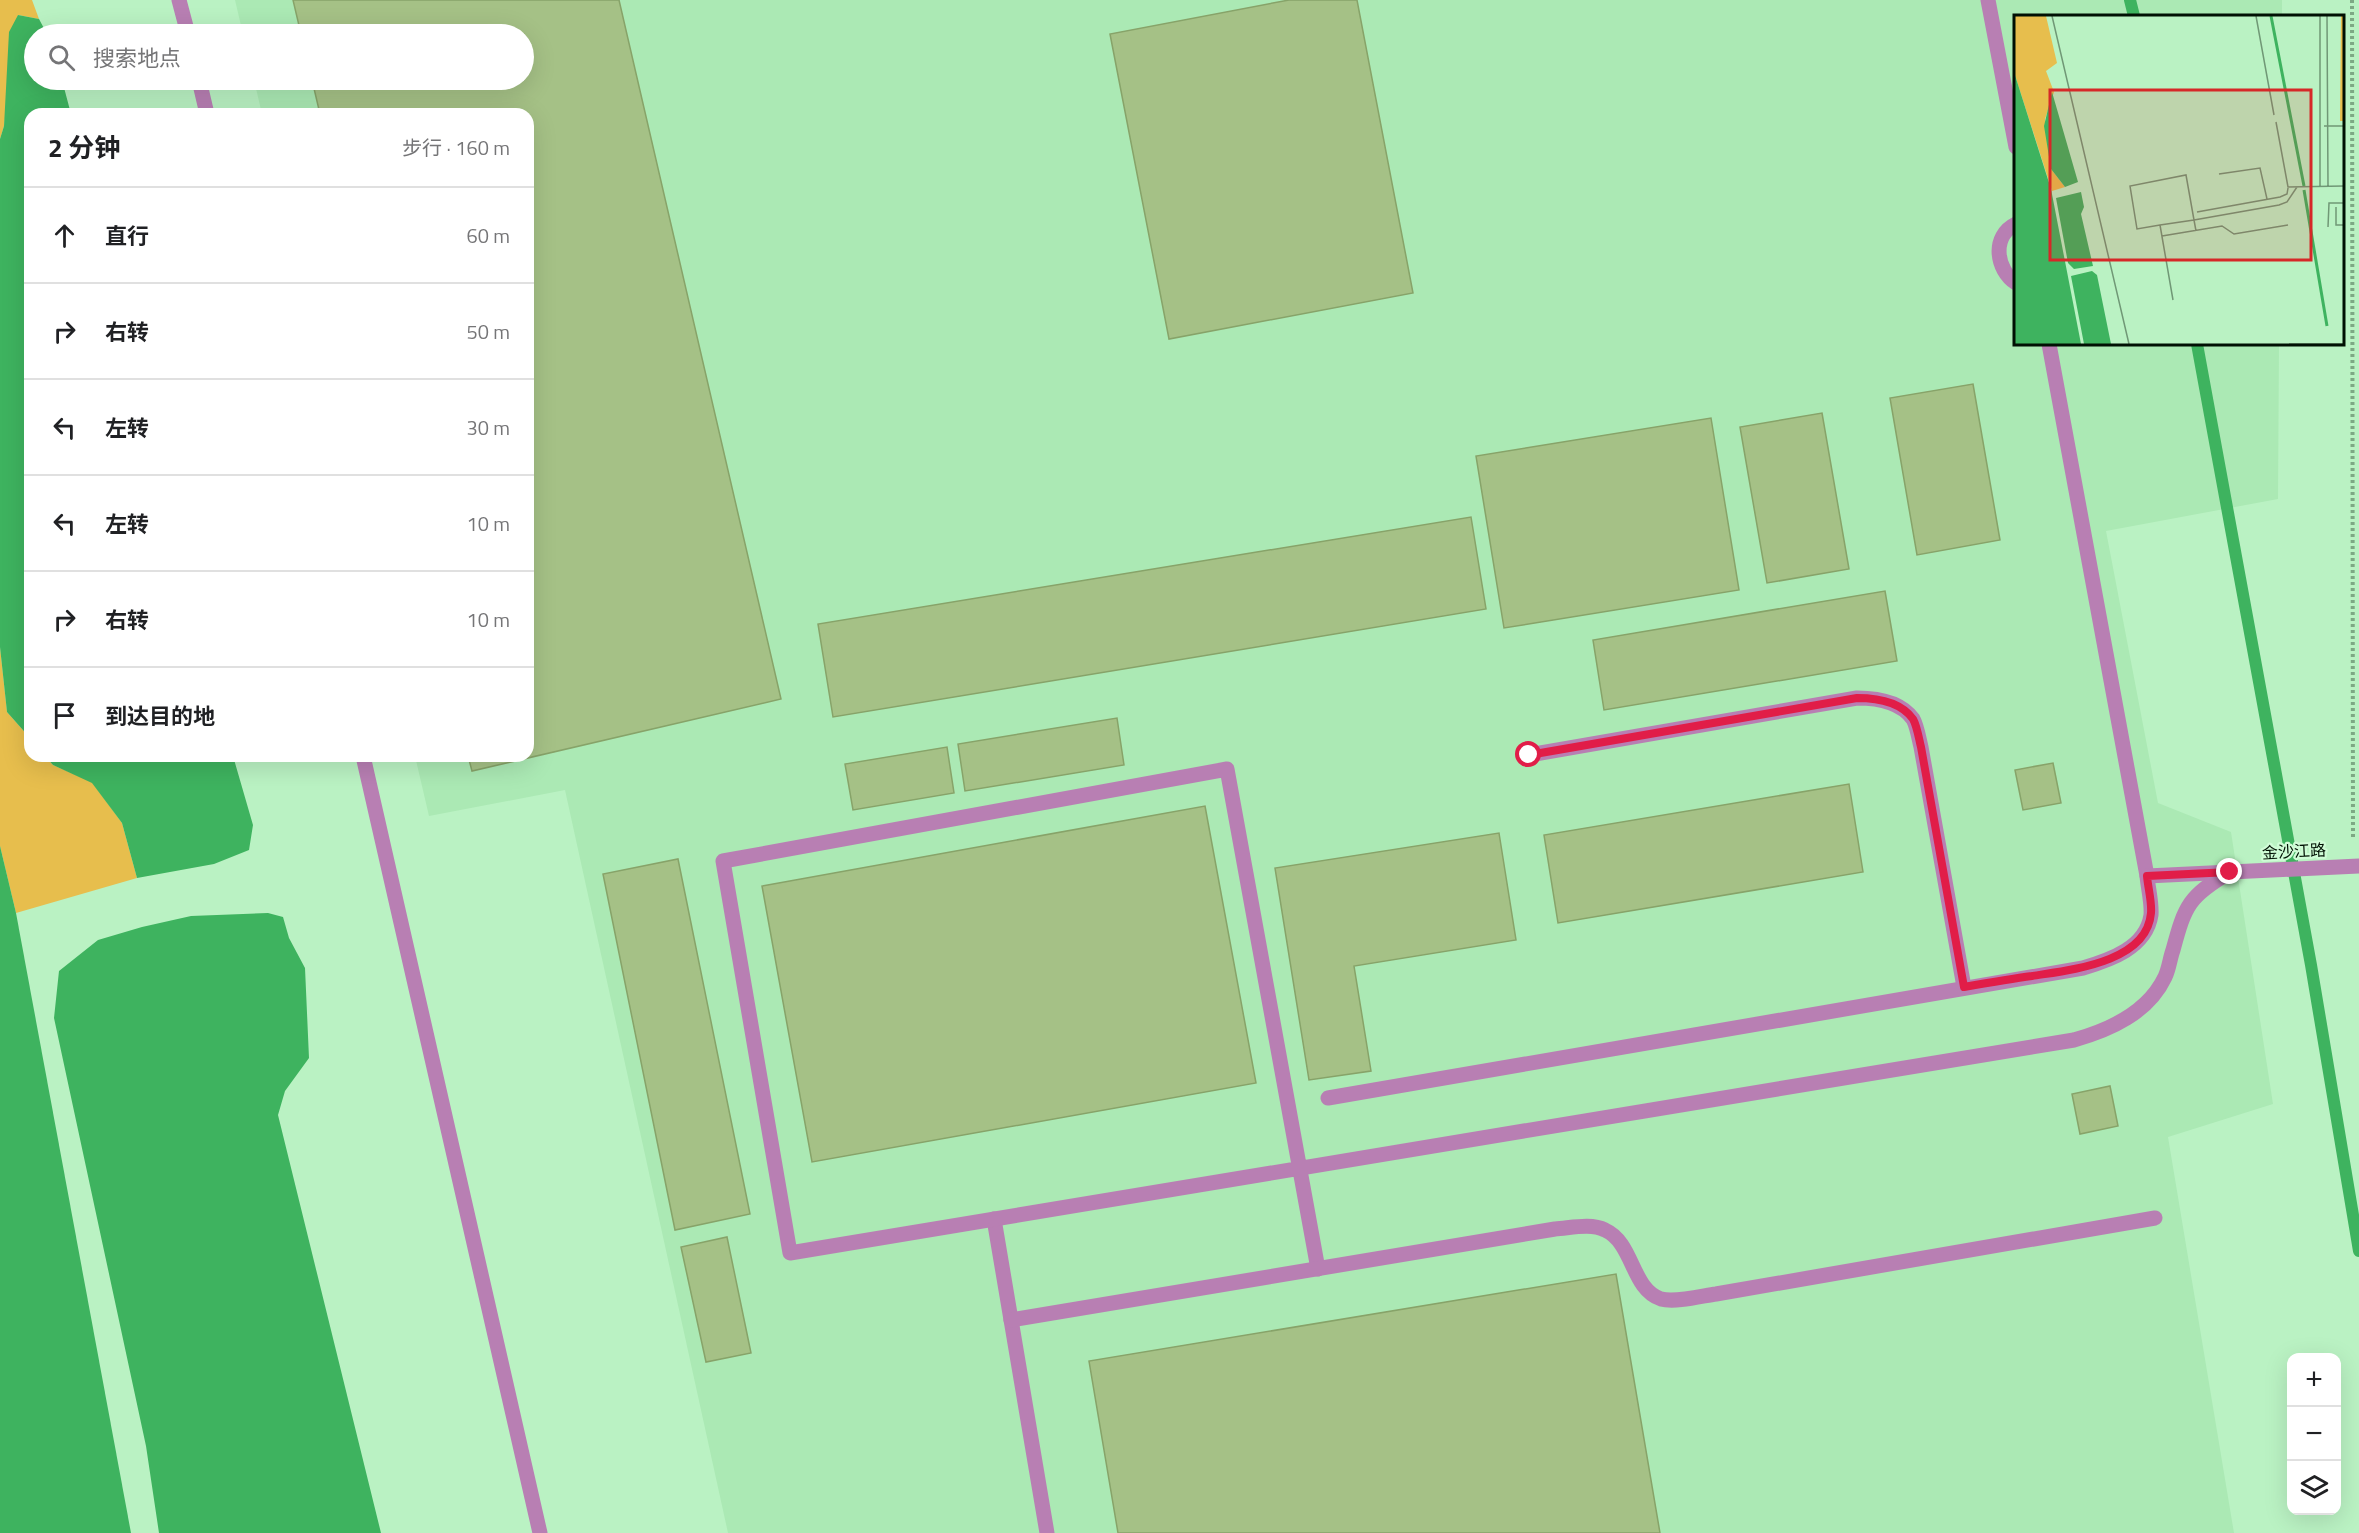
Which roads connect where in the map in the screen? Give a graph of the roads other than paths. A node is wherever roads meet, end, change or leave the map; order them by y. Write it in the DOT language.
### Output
graph roads {
  1 [pos="179,0"];
  2 [pos="1988,0"];
  3 [pos="185,24"];
  4 [pos="201,90"];
  5 [pos="206,108"];
  6 [pos="2014,136"];
  7 [pos="2014,227"];
  8 [pos="2014,283"];
  9 [pos="2049,345"];
  10 [pos="1529,755"];
  11 [pos="364,762"];
  12 [pos="2350,867"];
  13 [pos="2230,872"];
  14 [pos="2147,876"];
  15 [pos="1964,987"];
  16 [pos="1328,1098"];
  17 [pos="1300,1169"];
  18 [pos="2155,1218"];
  19 [pos="994,1219"];
  20 [pos="1318,1269"];
  21 [pos="1011,1320"];
  22 [pos="540,1533"];
  23 [pos="1047,1533"];
  1 -- 3 [label="street"];
  2 -- 6 [label="street"];
  4 -- 5 [label="street"];
  7 -- 8 [label="street"];
  9 -- 14 [label="street"];
  10 -- 15 [label="street"];
  11 -- 22 [label="street"];
  12 -- 13 [label="street, 金沙江路"];
  13 -- 14 [label="street, 金沙江路"];
  13 -- 17 [label="street"];
  14 -- 15 [label="street"];
  15 -- 16 [label="street"];
  17 -- 19 [label="street"];
  17 -- 19 [label="street"];
  17 -- 20 [label="street"];
  18 -- 20 [label="street"];
  19 -- 21 [label="street"];
  20 -- 21 [label="street"];
  21 -- 23 [label="street"];
}
